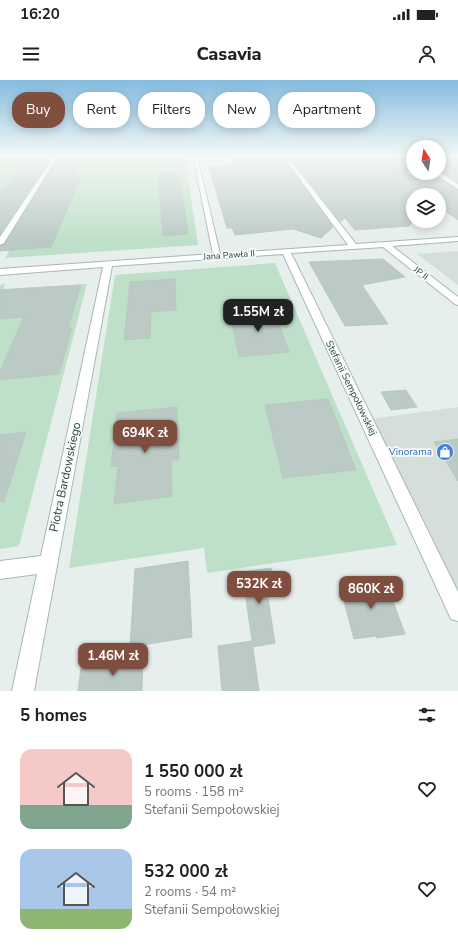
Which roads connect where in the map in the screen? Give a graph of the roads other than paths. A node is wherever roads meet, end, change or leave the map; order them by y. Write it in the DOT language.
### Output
graph roads {
  1 [pos="37,185"];
  2 [pos="201,185"];
  3 [pos="307,185"];
  4 [pos="458,239"];
  5 [pos="0,242"];
  6 [pos="384,244"];
  7 [pos="353,246"];
  8 [pos="286,251"];
  9 [pos="217,256"];
  10 [pos="108,264"];
  11 [pos="0,272"];
  12 [pos="458,302"];
  13 [pos="48,564"];
  14 [pos="0,570"];
  15 [pos="458,612"];
  16 [pos="23,691"];
  1 -- 5 [label="street"];
  2 -- 9 [label="street"];
  3 -- 7 [label="street"];
  4 -- 6 [label="street, Jana Pawła II"];
  6 -- 7 [label="street, Jana Pawła II"];
  6 -- 12 [label="street, JP II"];
  7 -- 8 [label="street, Jana Pawła II"];
  8 -- 9 [label="street, Jana Pawła II"];
  8 -- 15 [label="street, Stefanii Sempołowskiej"];
  9 -- 10 [label="street, Jana Pawła II"];
  10 -- 11 [label="street, Jana Pawła II"];
  10 -- 13 [label="street, Piotra Bardowskiego"];
  13 -- 14 [label="street"];
  13 -- 16 [label="street, Piotra Bardowskiego"];
}
